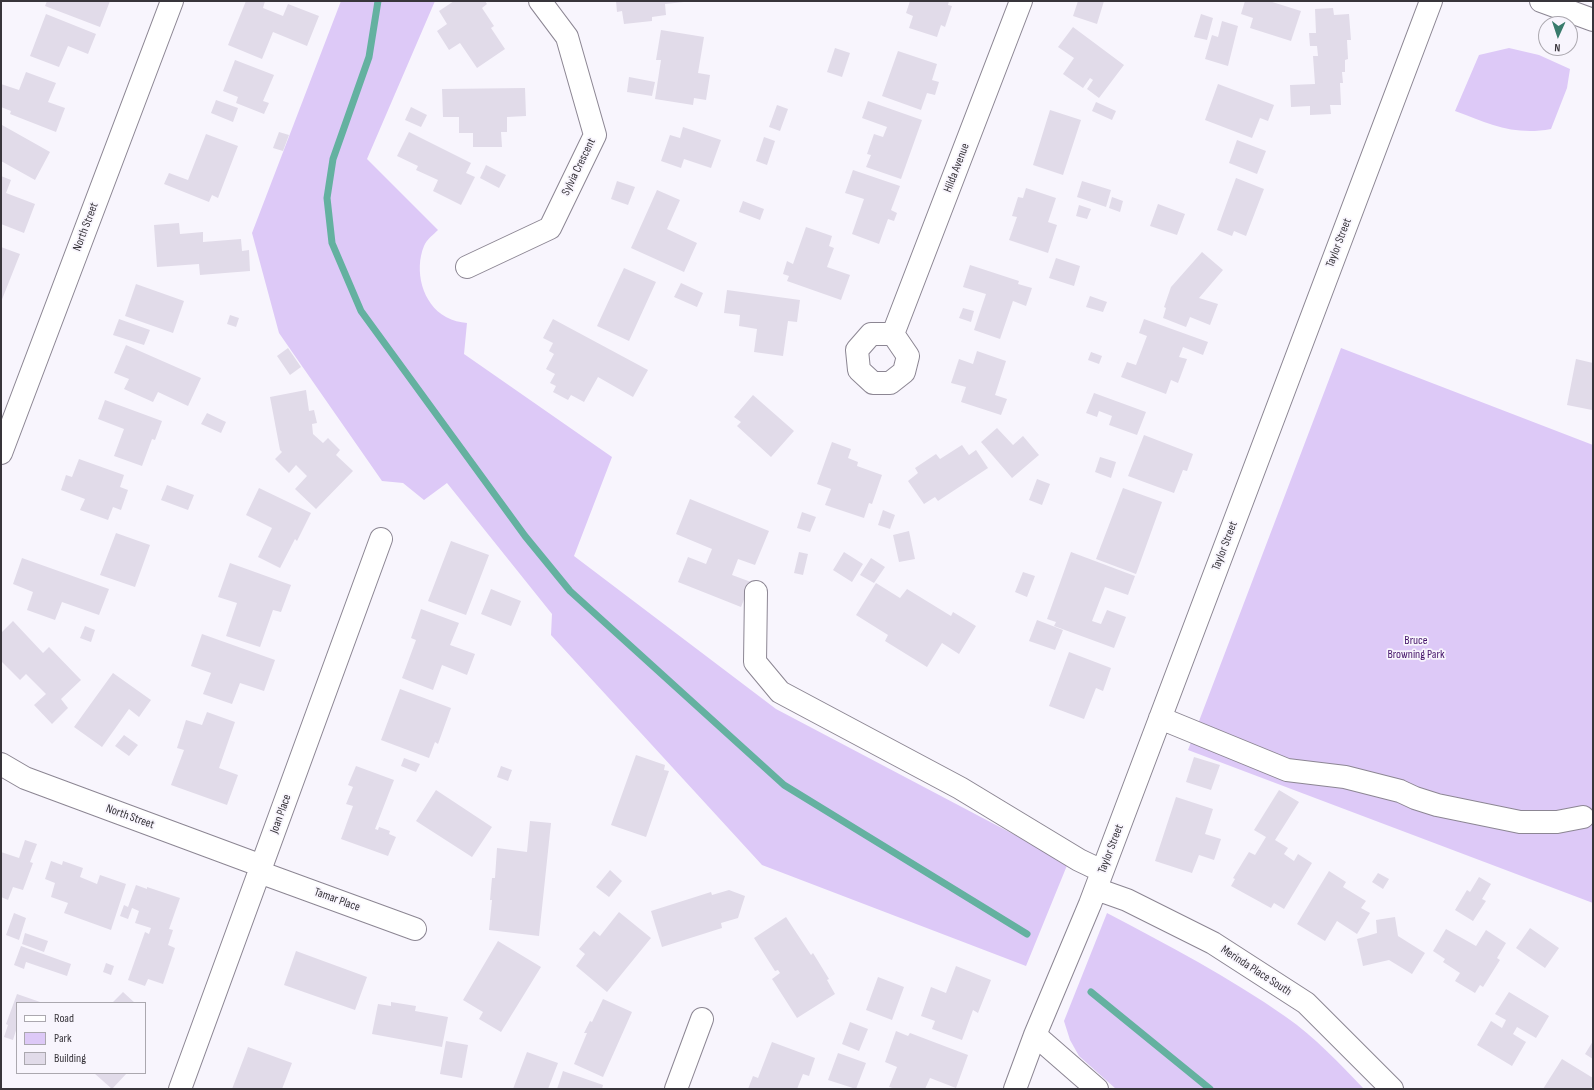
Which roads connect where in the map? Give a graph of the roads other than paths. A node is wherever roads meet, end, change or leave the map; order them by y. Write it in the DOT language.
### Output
graph roads {
  1 [pos="172,1"];
  2 [pos="540,1"];
  3 [pos="1020,1"];
  4 [pos="1431,1"];
  5 [pos="1541,1"];
  6 [pos="1593,20"];
  7 [pos="467,267"];
  8 [pos="893,334"];
  9 [pos="1,453"];
  10 [pos="381,539"];
  11 [pos="756,592"];
  12 [pos="1160,718"];
  13 [pos="1,764"];
  14 [pos="1583,816"];
  15 [pos="260,869"];
  16 [pos="1099,880"];
  17 [pos="415,929"];
  18 [pos="702,1019"];
  19 [pos="1035,1035"];
  20 [pos="180,1089"];
  21 [pos="676,1089"];
  22 [pos="1015,1089"];
  23 [pos="1097,1089"];
  24 [pos="1392,1089"];
  1 -- 9 [label="street, North Street"];
  2 -- 7 [label="street, Sylvia Crescent"];
  3 -- 8 [label="street, Hilda Avenue"];
  4 -- 12 [label="street, Taylor Street"];
  5 -- 6 [label="street"];
  10 -- 15 [label="street, Joan Place"];
  11 -- 16 [label="street, Merinda Place South"];
  12 -- 14 [label="street"];
  12 -- 16 [label="street, Taylor Street"];
  13 -- 15 [label="street, North Street"];
  15 -- 17 [label="street, Tamar Place"];
  15 -- 20 [label="street, Joan Place"];
  16 -- 19 [label="street, Taylor Street"];
  16 -- 24 [label="street, Merinda Place South"];
  18 -- 21 [label="street"];
  19 -- 22 [label="street, Taylor Street"];
  19 -- 23 [label="street"];
}
